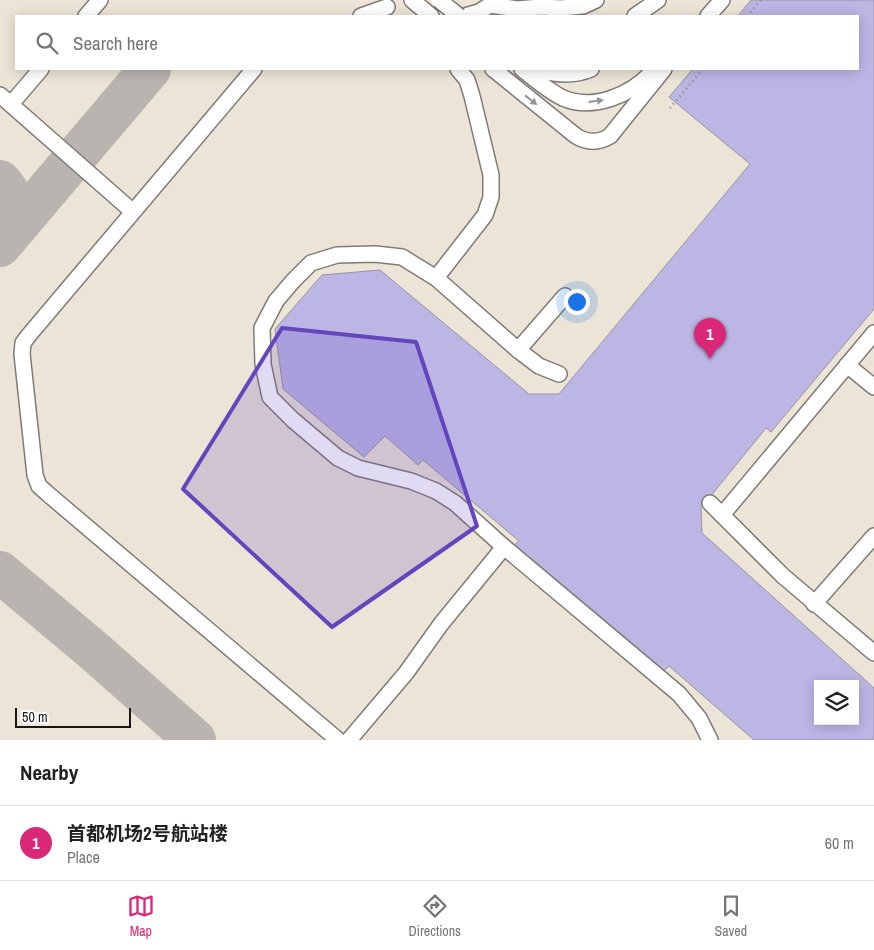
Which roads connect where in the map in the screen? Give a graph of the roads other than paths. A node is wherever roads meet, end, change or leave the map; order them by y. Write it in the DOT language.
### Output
graph roads {
  1 [pos="100,0"];
  2 [pos="412,0"];
  3 [pos="438,0"];
  4 [pos="596,0"];
  5 [pos="660,0"];
  6 [pos="712,0"];
  7 [pos="722,0"];
  8 [pos="493,3"];
  9 [pos="388,8"];
  10 [pos="87,15"];
  11 [pos="365,15"];
  12 [pos="430,15"];
  13 [pos="458,15"];
  14 [pos="461,15"];
  15 [pos="468,15"];
  16 [pos="509,15"];
  17 [pos="513,15"];
  18 [pos="637,15"];
  19 [pos="648,15"];
  20 [pos="700,15"];
  21 [pos="709,15"];
  22 [pos="40,70"];
  23 [pos="253,70"];
  24 [pos="459,70"];
  25 [pos="494,70"];
  26 [pos="523,70"];
  27 [pos="539,70"];
  28 [pos="588,70"];
  29 [pos="654,70"];
  30 [pos="663,70"];
  31 [pos="5,100"];
  32 [pos="132,212"];
  33 [pos="436,278"];
  34 [pos="565,296"];
  35 [pos="874,333"];
  36 [pos="518,350"];
  37 [pos="848,365"];
  38 [pos="559,374"];
  39 [pos="874,387"];
  40 [pos="710,503"];
  41 [pos="722,515"];
  42 [pos="874,536"];
  43 [pos="504,547"];
  44 [pos="814,604"];
  45 [pos="874,653"];
  46 [pos="338,740"];
  47 [pos="349,740"];
  48 [pos="710,740"];
  1 -- 10 [label="street"];
  2 -- 12 [label="street"];
  3 -- 13 [label="street, bridge"];
  3 -- 14 [label="street"];
  4 -- 8 [label="street"];
  5 -- 18 [label="street"];
  5 -- 19 [label="street"];
  6 -- 20 [label="street"];
  7 -- 21 [label="street"];
  8 -- 15 [label="street"];
  8 -- 16 [label="street"];
  8 -- 17 [label="street"];
  9 -- 11 [label="street"];
  22 -- 31 [label="street"];
  23 -- 32 [label="street"];
  24 -- 33 [label="street"];
  25 -- 30 [label="street, one-way"];
  26 -- 29 [label="street, one-way"];
  27 -- 28 [label="street"];
  31 -- 32 [label="street"];
  32 -- 46 [label="street"];
  33 -- 36 [label="street"];
  33 -- 43 [label="street"];
  34 -- 36 [label="street"];
  35 -- 37 [label="street"];
  36 -- 38 [label="street"];
  37 -- 39 [label="street"];
  37 -- 41 [label="street"];
  40 -- 41 [label="street"];
  41 -- 44 [label="street"];
  42 -- 44 [label="street"];
  43 -- 47 [label="street"];
  43 -- 48 [label="street"];
  44 -- 45 [label="street"];
}
